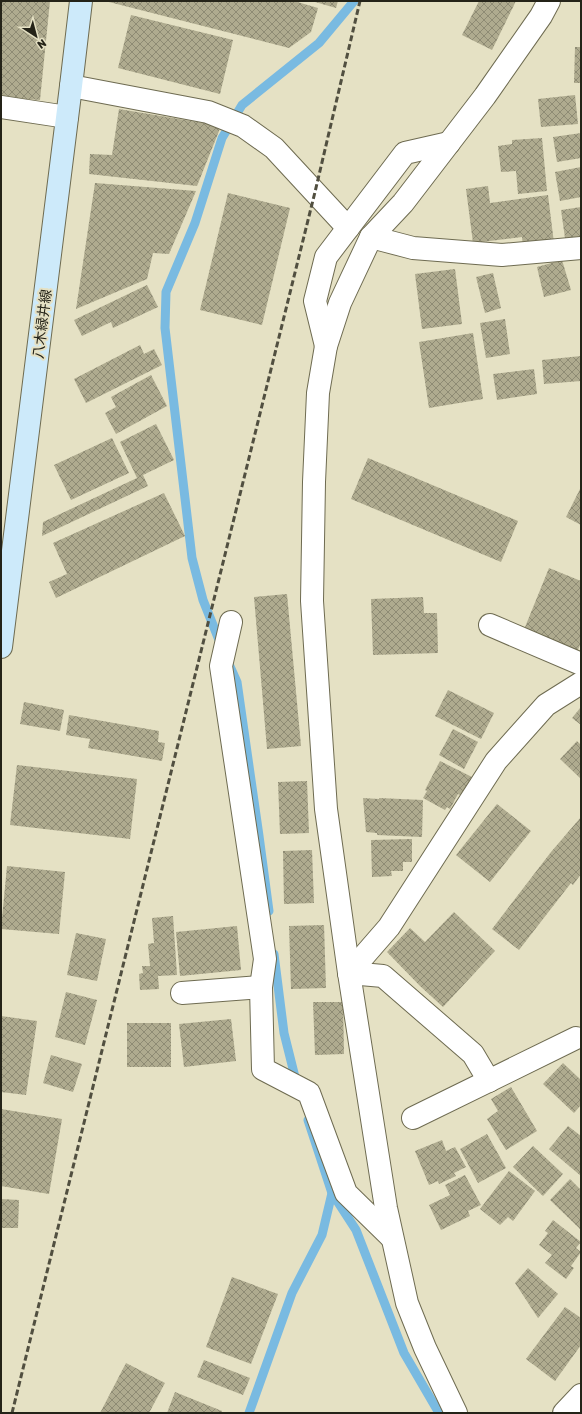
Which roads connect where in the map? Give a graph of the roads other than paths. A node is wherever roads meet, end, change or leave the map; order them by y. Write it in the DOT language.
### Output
graph roads {
  1 [pos="81,1"];
  2 [pos="549,1"];
  3 [pos="72,86"];
  4 [pos="1,107"];
  5 [pos="68,117"];
  6 [pos="449,143"];
  7 [pos="348,228"];
  8 [pos="371,237"];
  9 [pos="581,248"];
  10 [pos="326,346"];
  11 [pos="231,622"];
  12 [pos="490,625"];
  13 [pos="1,647"];
  14 [pos="581,664"];
  15 [pos="581,683"];
  16 [pos="349,973"];
  17 [pos="261,987"];
  18 [pos="182,993"];
  19 [pos="576,1038"];
  20 [pos="489,1081"];
  21 [pos="413,1118"];
  22 [pos="392,1238"];
  23 [pos="581,1395"];
  24 [pos="456,1413"];
  25 [pos="564,1413"];
  1 -- 3 [label="main road, 八木緑井線"];
  2 -- 6 [label="street"];
  3 -- 5 [label="main road, 八木緑井線"];
  3 -- 7 [label="street"];
  4 -- 5 [label="street"];
  5 -- 13 [label="main road, 八木緑井線"];
  6 -- 7 [label="street"];
  6 -- 8 [label="street"];
  7 -- 10 [label="street"];
  8 -- 9 [label="street"];
  8 -- 10 [label="street"];
  10 -- 16 [label="street"];
  11 -- 17 [label="street"];
  12 -- 14 [label="street"];
  15 -- 16 [label="street"];
  16 -- 20 [label="street"];
  16 -- 22 [label="street"];
  17 -- 18 [label="street"];
  17 -- 22 [label="street"];
  19 -- 20 [label="street"];
  20 -- 21 [label="street"];
  22 -- 24 [label="street"];
  23 -- 25 [label="street"];
}
